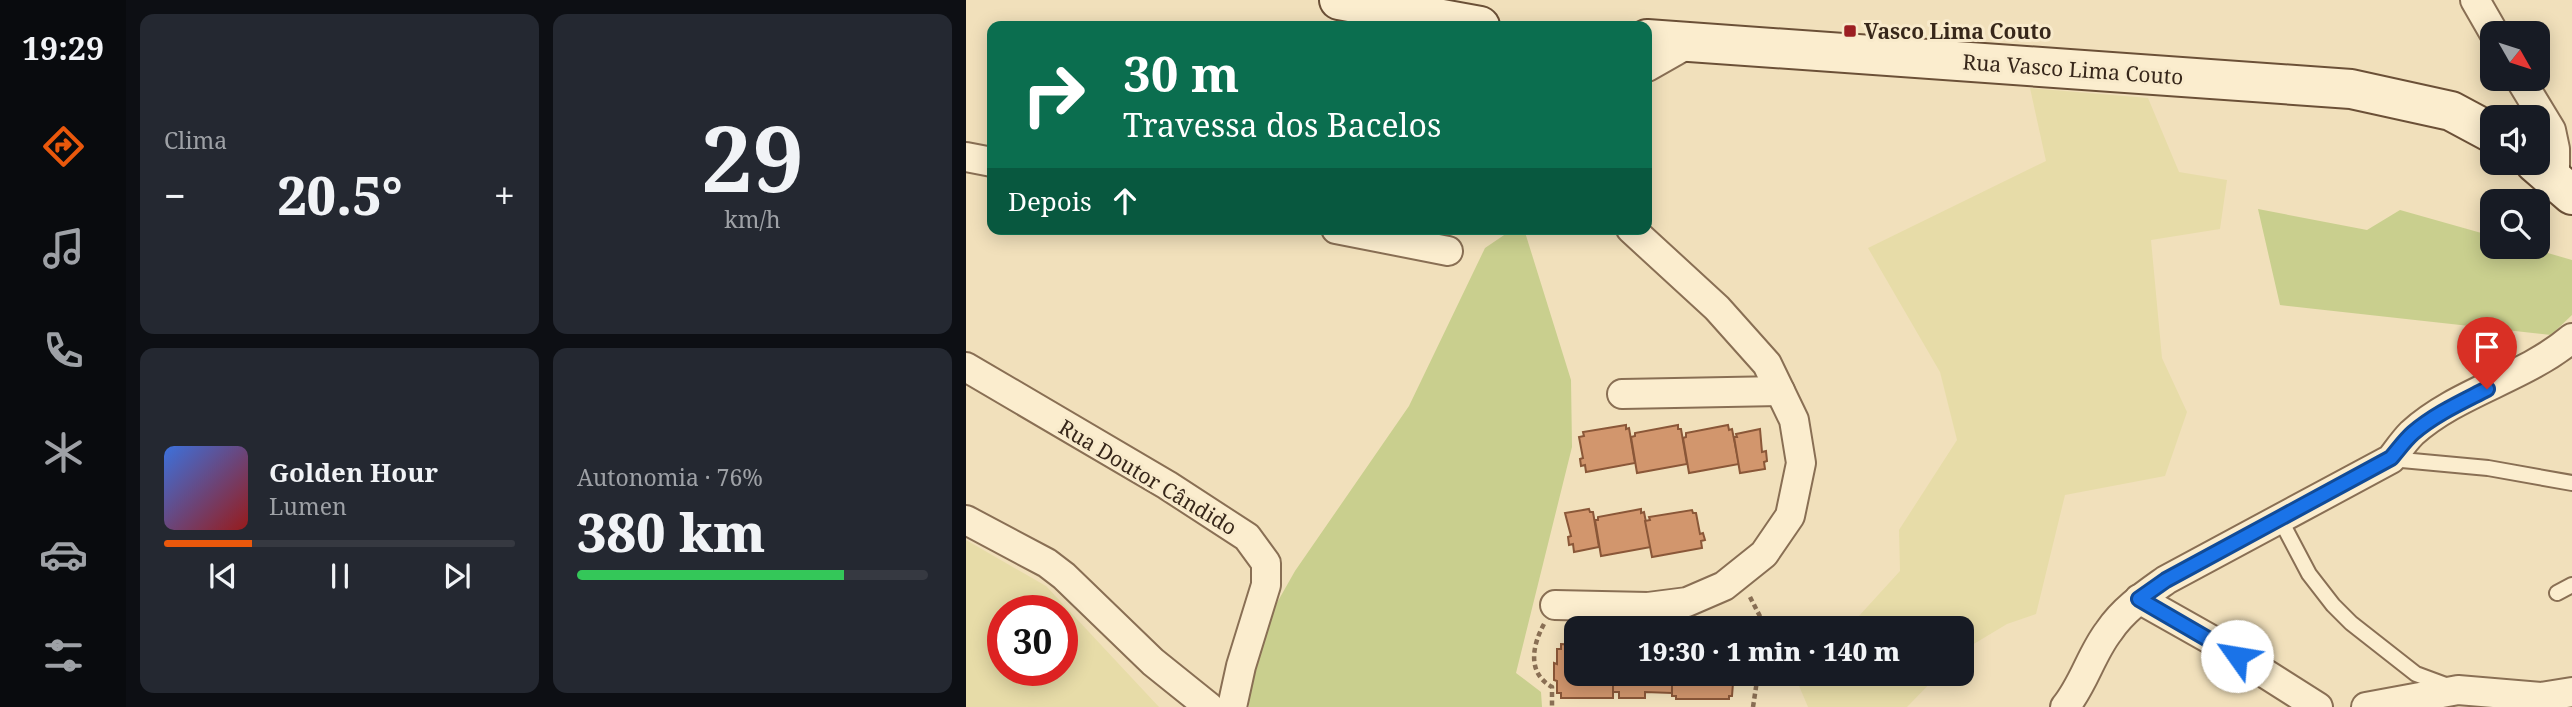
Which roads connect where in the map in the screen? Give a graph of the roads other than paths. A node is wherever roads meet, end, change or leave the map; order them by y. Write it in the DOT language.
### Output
graph roads {
  1 [pos="1339,0"];
  2 [pos="2475,0"];
  3 [pos="1453,21"];
  4 [pos="2487,21"];
  5 [pos="1652,39"];
  6 [pos="1691,42"];
  7 [pos="1652,64"];
  8 [pos="2527,99"];
  9 [pos="2480,127"];
  10 [pos="966,157"];
  11 [pos="987,161"];
  12 [pos="2554,178"];
  13 [pos="1367,235"];
  14 [pos="1637,235"];
  15 [pos="1448,251"];
  16 [pos="2572,338"];
  17 [pos="966,367"];
  18 [pos="1780,391"];
  19 [pos="1622,394"];
  20 [pos="2391,458"];
  21 [pos="2572,483"];
  22 [pos="2280,519"];
  23 [pos="966,520"];
  24 [pos="2572,584"];
  25 [pos="2557,593"];
  26 [pos="2139,599"];
  27 [pos="1555,606"];
  28 [pos="2458,690"];
  29 [pos="2572,692"];
  30 [pos="2542,702"];
  31 [pos="1209,707"];
  32 [pos="1232,707"];
  33 [pos="2065,707"];
  34 [pos="2318,707"];
  35 [pos="2366,707"];
  1 -- 3 [label="street"];
  2 -- 4 [label="street"];
  5 -- 6 [label="street, Rua Vasco Lima Couto"];
  6 -- 7 [label="street"];
  6 -- 9 [label="street, Rua Vasco Lima Couto"];
  8 -- 12 [label="street"];
  10 -- 11 [label="street"];
  13 -- 15 [label="street"];
  14 -- 18 [label="street"];
  16 -- 20 [label="street"];
  17 -- 32 [label="street, Rua Doutor Cândido"];
  18 -- 19 [label="street"];
  18 -- 27 [label="street"];
  20 -- 21 [label="lane"];
  20 -- 22 [label="street"];
  22 -- 26 [label="street"];
  22 -- 28 [label="lane"];
  23 -- 31 [label="street"];
  24 -- 25 [label="lane"];
  26 -- 33 [label="street"];
  26 -- 34 [label="street"];
  28 -- 30 [label="street"];
  28 -- 35 [label="street"];
  29 -- 30 [label="street"];
}
